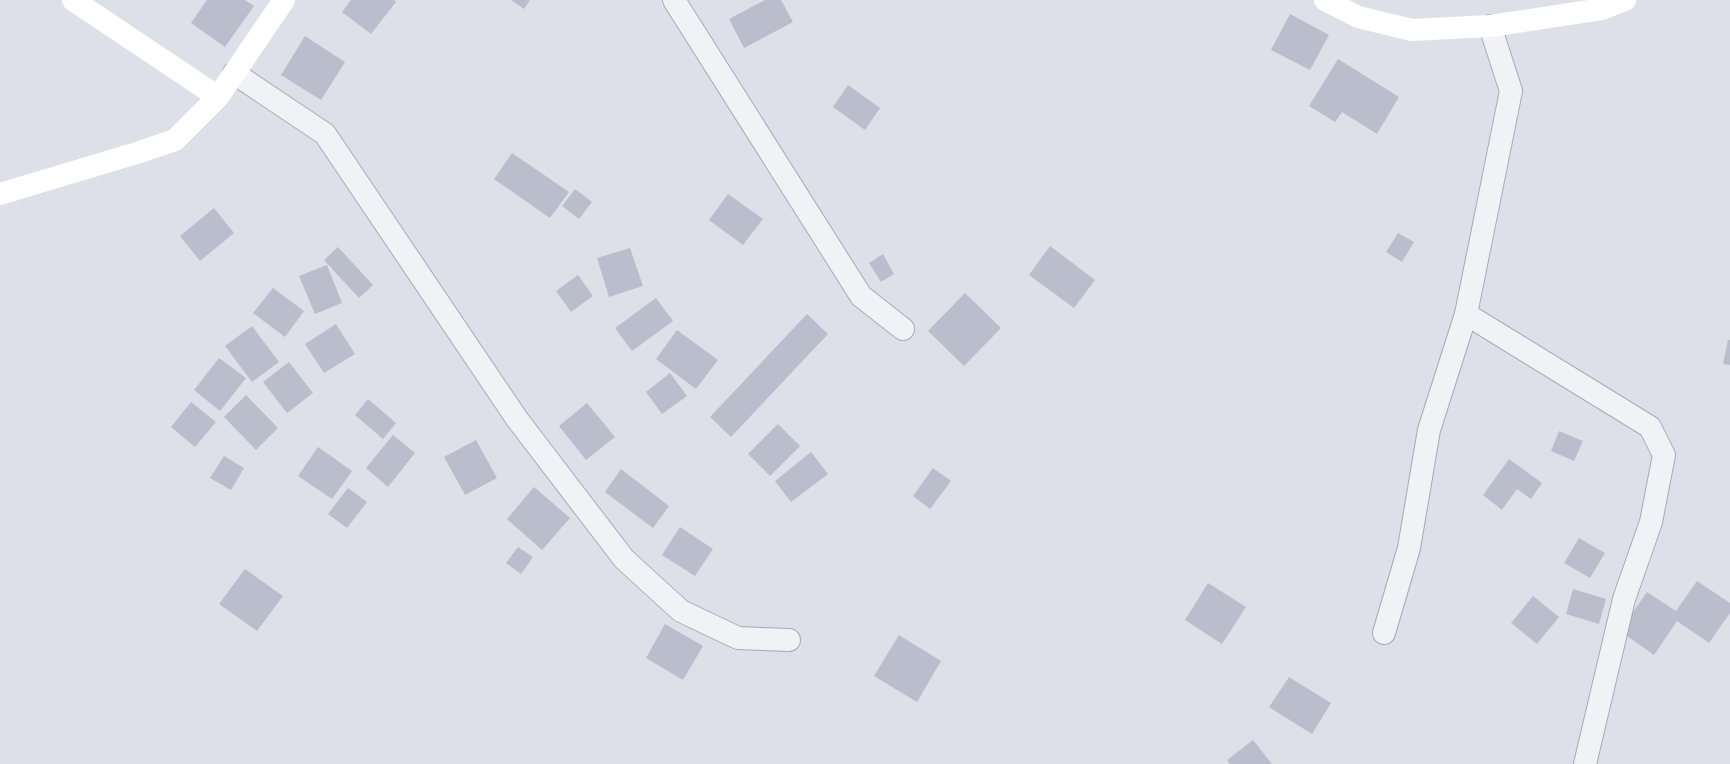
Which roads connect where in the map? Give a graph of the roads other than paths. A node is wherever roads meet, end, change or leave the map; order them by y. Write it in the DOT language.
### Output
graph roads {
  1 [pos="73,0"];
  2 [pos="284,0"];
  3 [pos="674,0"];
  4 [pos="1325,0"];
  5 [pos="1625,0"];
  6 [pos="1490,26"];
  7 [pos="234,73"];
  8 [pos="218,97"];
  9 [pos="0,194"];
  10 [pos="1466,314"];
  11 [pos="903,329"];
  12 [pos="1384,633"];
  13 [pos="789,640"];
  14 [pos="1585,764"];
  1 -- 8 [label="main road"];
  2 -- 7 [label="main road"];
  3 -- 11 [label="street"];
  4 -- 6 [label="main road"];
  5 -- 6 [label="main road"];
  6 -- 10 [label="street"];
  7 -- 8 [label="main road"];
  7 -- 13 [label="street"];
  8 -- 9 [label="main road"];
  10 -- 12 [label="street"];
  10 -- 14 [label="street"];
}
